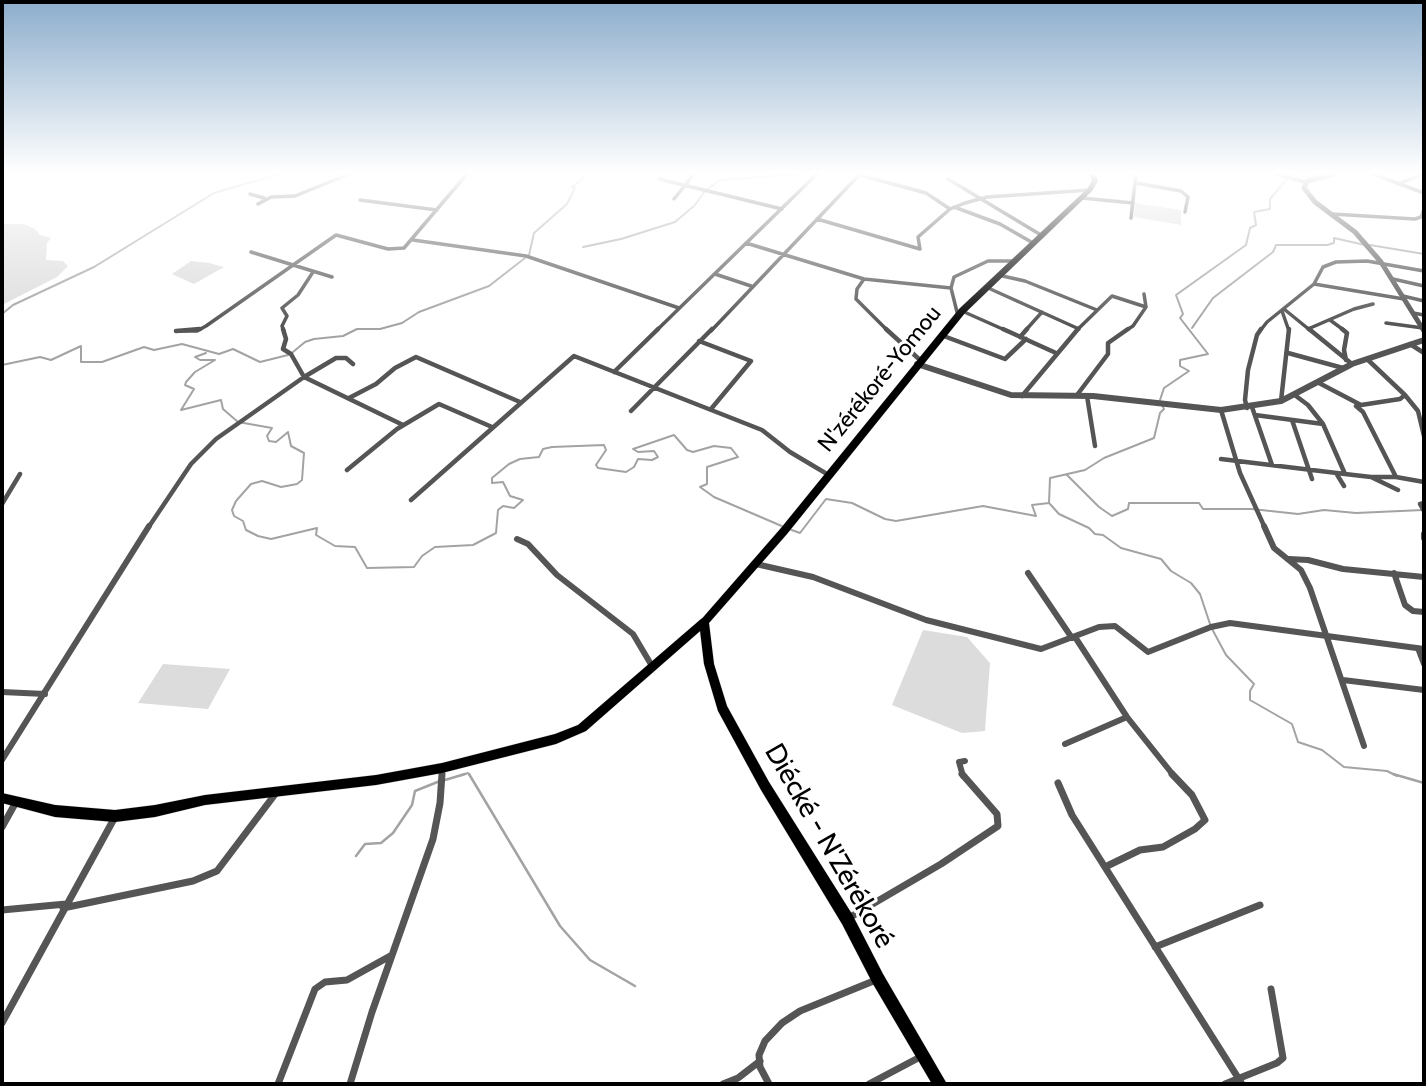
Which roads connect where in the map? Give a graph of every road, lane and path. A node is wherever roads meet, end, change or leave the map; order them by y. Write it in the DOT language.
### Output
graph roads {
  1 [pos="425,225"];
  2 [pos="765,225"];
  3 [pos="811,225"];
  4 [pos="837,225"];
  5 [pos="932,225"];
  6 [pos="1001,225"];
  7 [pos="1024,225"];
  8 [pos="1052,225"];
  9 [pos="1344,225"];
  10 [pos="1041,235"];
  11 [pos="413,240"];
  12 [pos="746,243"];
  13 [pos="1033,243"];
  14 [pos="251,252"];
  15 [pos="782,254"];
  16 [pos="528,257"];
  17 [pos="1012,261"];
  18 [pos="1381,262"];
  19 [pos="293,266"];
  20 [pos="1424,271"];
  21 [pos="313,272"];
  22 [pos="715,274"];
  23 [pos="998,275"];
  24 [pos="332,277"];
  25 [pos="864,279"];
  26 [pos="1393,279"];
  27 [pos="1314,284"];
  28 [pos="751,286"];
  29 [pos="1424,286"];
  30 [pos="985,287"];
  31 [pos="951,288"];
  32 [pos="1357,292"];
  33 [pos="1144,294"];
  34 [pos="1404,297"];
  35 [pos="1424,301"];
  36 [pos="1146,307"];
  37 [pos="679,308"];
  38 [pos="1097,310"];
  39 [pos="1283,310"];
  40 [pos="960,313"];
  41 [pos="1042,313"];
  42 [pos="1413,313"];
  43 [pos="1424,315"];
  44 [pos="1330,320"];
  45 [pos="1386,323"];
  46 [pos="1079,328"];
  47 [pos="1307,329"];
  48 [pos="1423,329"];
  49 [pos="176,331"];
  50 [pos="941,335"];
  51 [pos="1020,337"];
  52 [pos="1026,339"];
  53 [pos="1424,339"];
  54 [pos="699,341"];
  55 [pos="1410,344"];
  56 [pos="1056,353"];
  57 [pos="1288,353"];
  58 [pos="1424,354"];
  59 [pos="1367,359"];
  60 [pos="918,362"];
  61 [pos="1349,362"];
  62 [pos="353,364"];
  63 [pos="1343,368"];
  64 [pos="614,372"];
  65 [pos="304,377"];
  66 [pos="1319,383"];
  67 [pos="656,388"];
  68 [pos="1405,395"];
  69 [pos="1022,396"];
  70 [pos="1077,396"];
  71 [pos="1087,396"];
  72 [pos="1296,396"];
  73 [pos="349,398"];
  74 [pos="1347,399"];
  75 [pos="1281,401"];
  76 [pos="520,402"];
  77 [pos="1250,408"];
  78 [pos="711,409"];
  79 [pos="1221,410"];
  80 [pos="631,411"];
  81 [pos="1255,415"];
  82 [pos="1292,420"];
  83 [pos="1323,424"];
  84 [pos="402,425"];
  85 [pos="492,427"];
  86 [pos="1424,436"];
  87 [pos="1095,446"];
  88 [pos="1221,459"];
  89 [pos="1237,461"];
  90 [pos="1272,465"];
  91 [pos="347,470"];
  92 [pos="1309,470"];
  93 [pos="1336,473"];
  94 [pos="20,474"];
  95 [pos="827,474"];
  96 [pos="1345,474"];
  97 [pos="1371,477"];
  98 [pos="1396,477"];
  99 [pos="1312,478"];
  100 [pos="1424,482"];
  101 [pos="1344,486"];
  102 [pos="1398,490"];
  103 [pos="411,500"];
  104 [pos="1424,503"];
  105 [pos="2,504"];
  106 [pos="1424,511"];
  107 [pos="517,539"];
  108 [pos="1287,559"];
  109 [pos="756,564"];
  110 [pos="1028,573"];
  111 [pos="1394,573"];
  112 [pos="1424,577"];
  113 [pos="1424,612"];
  114 [pos="704,622"];
  115 [pos="1327,636"];
  116 [pos="1074,638"];
  117 [pos="1421,649"];
  118 [pos="1424,664"];
  119 [pos="652,666"];
  120 [pos="1343,680"];
  121 [pos="1424,690"];
  122 [pos="2,692"];
  123 [pos="45,694"];
  124 [pos="1127,717"];
  125 [pos="1065,744"];
  126 [pos="1364,746"];
  127 [pos="2,761"];
  128 [pos="965,761"];
  129 [pos="442,768"];
  130 [pos="1058,783"];
  131 [pos="278,791"];
  132 [pos="2,798"];
  133 [pos="17,801"];
  134 [pos="116,816"];
  135 [pos="2,827"];
  136 [pos="1105,867"];
  137 [pos="1260,905"];
  138 [pos="64,906"];
  139 [pos="2,910"];
  140 [pos="847,919"];
  141 [pos="1155,947"];
  142 [pos="392,955"];
  143 [pos="878,979"];
  144 [pos="1271,989"];
  145 [pos="2,1023"];
  146 [pos="922,1056"];
  147 [pos="760,1061"];
  148 [pos="1240,1080"];
  149 [pos="278,1084"];
  150 [pos="350,1084"];
  151 [pos="723,1084"];
  152 [pos="769,1084"];
  153 [pos="869,1084"];
  154 [pos="940,1084"];
  155 [pos="1225,1084"];
  1 -- 11 [label="street"];
  2 -- 12 [label="street"];
  3 -- 15 [label="street"];
  4 -- 5 [label="street"];
  6 -- 13 [label="street"];
  7 -- 10 [label="street"];
  8 -- 10 [label="highway, N'zérékoré-Yomou"];
  9 -- 18 [label="street"];
  10 -- 13 [label="highway, N'zérékoré-Yomou"];
  11 -- 16 [label="street"];
  11 -- 19 [label="street"];
  12 -- 15 [label="street"];
  12 -- 22 [label="street"];
  13 -- 17 [label="highway, N'zérékoré-Yomou"];
  14 -- 19 [label="street"];
  15 -- 25 [label="street"];
  15 -- 28 [label="street"];
  16 -- 37 [label="street"];
  17 -- 23 [label="highway, N'zérékoré-Yomou"];
  17 -- 31 [label="street"];
  18 -- 20 [label="street"];
  18 -- 26 [label="street"];
  18 -- 27 [label="street"];
  19 -- 21 [label="street"];
  19 -- 49 [label="street"];
  21 -- 24 [label="street"];
  21 -- 65 [label="street"];
  22 -- 28 [label="street"];
  22 -- 37 [label="street"];
  23 -- 30 [label="highway, N'zérékoré-Yomou"];
  23 -- 38 [label="street"];
  25 -- 31 [label="street"];
  25 -- 60 [label="street"];
  26 -- 29 [label="street"];
  26 -- 34 [label="street"];
  27 -- 32 [label="street"];
  27 -- 39 [label="street"];
  28 -- 54 [label="street"];
  30 -- 40 [label="highway, N'zérékoré-Yomou"];
  30 -- 41 [label="street"];
  31 -- 40 [label="street"];
  32 -- 34 [label="street"];
  32 -- 44 [label="street"];
  33 -- 36 [label="street"];
  34 -- 35 [label="street"];
  34 -- 42 [label="street"];
  36 -- 38 [label="street"];
  36 -- 70 [label="street"];
  37 -- 64 [label="street"];
  38 -- 46 [label="street"];
  39 -- 47 [label="street"];
  39 -- 57 [label="street"];
  39 -- 77 [label="street"];
  40 -- 50 [label="highway, N'zérékoré-Yomou"];
  40 -- 51 [label="street"];
  41 -- 46 [label="street"];
  41 -- 51 [label="street"];
  42 -- 43 [label="street"];
  42 -- 48 [label="street"];
  44 -- 47 [label="street"];
  44 -- 61 [label="street"];
  45 -- 48 [label="street"];
  46 -- 56 [label="street"];
  47 -- 61 [label="street"];
  50 -- 52 [label="street"];
  50 -- 60 [label="highway, N'zérékoré-Yomou"];
  51 -- 52 [label="street"];
  52 -- 56 [label="street"];
  53 -- 55 [label="street"];
  54 -- 67 [label="street"];
  54 -- 78 [label="street"];
  55 -- 58 [label="street"];
  55 -- 59 [label="street"];
  56 -- 69 [label="street"];
  57 -- 63 [label="street"];
  57 -- 75 [label="street"];
  59 -- 61 [label="street"];
  59 -- 68 [label="street"];
  60 -- 69 [label="street"];
  60 -- 95 [label="highway, N'zérékoré-Yomou"];
  61 -- 63 [label="street"];
  62 -- 65 [label="street"];
  63 -- 66 [label="street"];
  64 -- 67 [label="street"];
  64 -- 76 [label="street"];
  65 -- 73 [label="street"];
  65 -- 123 [label="street"];
  66 -- 72 [label="street"];
  66 -- 74 [label="street"];
  67 -- 78 [label="street"];
  67 -- 80 [label="street"];
  68 -- 74 [label="street"];
  68 -- 86 [label="street"];
  69 -- 70 [label="street"];
  70 -- 71 [label="street"];
  71 -- 79 [label="street"];
  71 -- 87 [label="street"];
  72 -- 75 [label="street"];
  72 -- 83 [label="street"];
  73 -- 76 [label="street"];
  73 -- 84 [label="street"];
  74 -- 98 [label="street"];
  75 -- 77 [label="street"];
  76 -- 85 [label="street"];
  77 -- 79 [label="street"];
  77 -- 81 [label="street"];
  78 -- 95 [label="street"];
  79 -- 89 [label="street"];
  81 -- 82 [label="street"];
  81 -- 90 [label="street"];
  82 -- 83 [label="street"];
  82 -- 92 [label="street"];
  83 -- 96 [label="street"];
  84 -- 85 [label="street"];
  84 -- 91 [label="street"];
  85 -- 103 [label="street"];
  88 -- 89 [label="street"];
  89 -- 90 [label="street"];
  89 -- 108 [label="street"];
  90 -- 92 [label="street"];
  92 -- 93 [label="street"];
  92 -- 99 [label="street"];
  93 -- 96 [label="street"];
  93 -- 101 [label="street"];
  94 -- 105 [label="street"];
  95 -- 109 [label="highway, N'zérékoré-Yomou"];
  96 -- 97 [label="street"];
  97 -- 98 [label="street"];
  97 -- 102 [label="street"];
  98 -- 100 [label="street"];
  104 -- 106 [label="street"];
  107 -- 119 [label="street"];
  108 -- 111 [label="street"];
  108 -- 115 [label="street"];
  109 -- 114 [label="highway, N'zérékoré-Yomou"];
  109 -- 116 [label="street"];
  110 -- 116 [label="street"];
  111 -- 112 [label="street"];
  111 -- 113 [label="street"];
  114 -- 119 [label="main road"];
  114 -- 140 [label="highway, Diécké - N'Zérékoré"];
  115 -- 116 [label="street"];
  115 -- 117 [label="street"];
  115 -- 120 [label="street"];
  116 -- 124 [label="street"];
  117 -- 118 [label="street"];
  119 -- 129 [label="main road"];
  120 -- 121 [label="street"];
  120 -- 126 [label="street"];
  122 -- 123 [label="street"];
  123 -- 127 [label="street"];
  124 -- 125 [label="street"];
  124 -- 136 [label="street"];
  128 -- 140 [label="street"];
  129 -- 131 [label="main road"];
  129 -- 142 [label="street"];
  130 -- 136 [label="street"];
  131 -- 134 [label="main road"];
  131 -- 138 [label="street"];
  132 -- 133 [label="main road"];
  133 -- 134 [label="main road"];
  133 -- 135 [label="street"];
  134 -- 138 [label="street"];
  136 -- 141 [label="street"];
  137 -- 141 [label="street"];
  138 -- 139 [label="street"];
  138 -- 145 [label="street"];
  140 -- 143 [label="highway, Diécké - N'Zérékoré"];
  141 -- 148 [label="street"];
  142 -- 149 [label="street"];
  142 -- 150 [label="street"];
  143 -- 146 [label="highway, Diécké - N'Zérékoré"];
  143 -- 147 [label="street"];
  144 -- 148 [label="street"];
  146 -- 153 [label="street"];
  146 -- 154 [label="highway, Diécké - N'Zérékoré"];
  147 -- 151 [label="street"];
  147 -- 152 [label="street"];
  148 -- 155 [label="street"];
}
